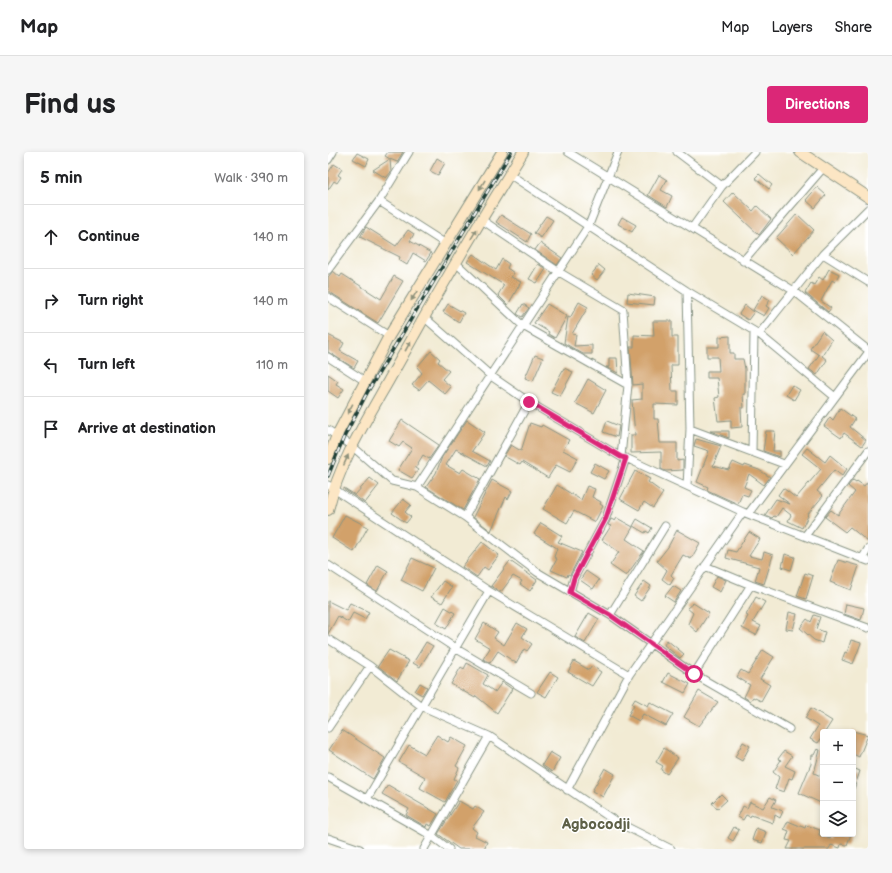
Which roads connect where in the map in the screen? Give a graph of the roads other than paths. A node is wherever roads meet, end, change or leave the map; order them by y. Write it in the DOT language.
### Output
graph roads {
  1 [pos="333,152"];
  2 [pos="409,152"];
  3 [pos="502,152"];
  4 [pos="523,152"];
  5 [pos="568,152"];
  6 [pos="618,152"];
  7 [pos="677,152"];
  8 [pos="755,152"];
  9 [pos="800,152"];
  10 [pos="328,160"];
  11 [pos="824,168"];
  12 [pos="510,174"];
  13 [pos="607,178"];
  14 [pos="722,186"];
  15 [pos="868,196"];
  16 [pos="378,201"];
  17 [pos="868,210"];
  18 [pos="482,220"];
  19 [pos="589,225"];
  20 [pos="692,228"];
  21 [pos="446,244"];
  22 [pos="823,254"];
  23 [pos="743,261"];
  24 [pos="456,263"];
  25 [pos="328,270"];
  26 [pos="559,272"];
  27 [pos="868,282"];
  28 [pos="687,290"];
  29 [pos="794,291"];
  30 [pos="328,297"];
  31 [pos="424,317"];
  32 [pos="523,326"];
  33 [pos="756,334"];
  34 [pos="389,336"];
  35 [pos="868,350"];
  36 [pos="868,354"];
  37 [pos="328,357"];
  38 [pos="491,376"];
  39 [pos="365,381"];
  40 [pos="628,385"];
  41 [pos="835,397"];
  42 [pos="529,402"];
  43 [pos="690,429"];
  44 [pos="332,432"];
  45 [pos="352,446"];
  46 [pos="868,451"];
  47 [pos="752,452"];
  48 [pos="624,457"];
  49 [pos="328,459"];
  50 [pos="784,464"];
  51 [pos="687,486"];
  52 [pos="331,487"];
  53 [pos="417,487"];
  54 [pos="328,510"];
  55 [pos="745,513"];
  56 [pos="465,517"];
  57 [pos="665,526"];
  58 [pos="805,536"];
  59 [pos="868,550"];
  60 [pos="865,560"];
  61 [pos="328,565"];
  62 [pos="705,566"];
  63 [pos="751,585"];
  64 [pos="489,591"];
  65 [pos="570,592"];
  66 [pos="610,615"];
  67 [pos="868,628"];
  68 [pos="328,639"];
  69 [pos="651,643"];
  70 [pos="454,648"];
  71 [pos="370,666"];
  72 [pos="694,674"];
  73 [pos="629,675"];
  74 [pos="531,693"];
  75 [pos="421,706"];
  76 [pos="328,728"];
  77 [pos="789,729"];
  78 [pos="489,736"];
  79 [pos="328,777"];
  80 [pos="567,790"];
  81 [pos="366,799"];
  82 [pos="432,836"];
  83 [pos="328,838"];
  84 [pos="360,849"];
  85 [pos="424,849"];
  86 [pos="449,849"];
  87 [pos="671,849"];
  1 -- 10 [label="street"];
  2 -- 16 [label="street"];
  3 -- 21 [label="main road, one-way"];
  4 -- 12 [label="main road"];
  5 -- 13 [label="street"];
  6 -- 13 [label="street"];
  7 -- 14 [label="street"];
  8 -- 14 [label="street"];
  9 -- 11 [label="main road"];
  11 -- 15 [label="main road"];
  11 -- 23 [label="street"];
  12 -- 18 [label="main road"];
  12 -- 19 [label="street"];
  13 -- 19 [label="street"];
  13 -- 20 [label="street"];
  14 -- 20 [label="street"];
  16 -- 21 [label="street"];
  16 -- 25 [label="street"];
  17 -- 22 [label="street"];
  24 -- 18 [label="main road, one-way"];
  18 -- 26 [label="street"];
  19 -- 26 [label="street"];
  19 -- 28 [label="street"];
  20 -- 23 [label="street"];
  21 -- 34 [label="main road, one-way"];
  22 -- 27 [label="street"];
  22 -- 29 [label="street"];
  23 -- 29 [label="street"];
  24 -- 31 [label="main road"];
  24 -- 32 [label="street"];
  26 -- 32 [label="street"];
  26 -- 40 [label="street"];
  28 -- 33 [label="street"];
  28 -- 43 [label="street"];
  29 -- 33 [label="street"];
  29 -- 35 [label="street"];
  30 -- 34 [label="street"];
  31 -- 38 [label="street"];
  45 -- 31 [label="main road, one-way"];
  32 -- 38 [label="street"];
  32 -- 40 [label="street"];
  33 -- 41 [label="street"];
  33 -- 47 [label="street"];
  34 -- 39 [label="main road"];
  36 -- 41 [label="street"];
  37 -- 39 [label="street"];
  38 -- 42 [label="street"];
  38 -- 53 [label="street"];
  39 -- 44 [label="main road, one-way"];
  40 -- 48 [label="street"];
  41 -- 50 [label="street"];
  42 -- 48 [label="street"];
  42 -- 56 [label="street"];
  43 -- 47 [label="street"];
  43 -- 51 [label="street"];
  44 -- 45 [label="street"];
  44 -- 49 [label="main road"];
  52 -- 45 [label="main road, one-way"];
  45 -- 53 [label="street"];
  46 -- 58 [label="street"];
  47 -- 50 [label="street"];
  48 -- 51 [label="street"];
  48 -- 65 [label="street"];
  50 -- 55 [label="street"];
  51 -- 55 [label="street"];
  52 -- 54 [label="main road"];
  52 -- 64 [label="street"];
  53 -- 56 [label="street"];
  55 -- 58 [label="street"];
  55 -- 62 [label="street"];
  56 -- 65 [label="street"];
  57 -- 66 [label="street"];
  58 -- 60 [label="street"];
  59 -- 60 [label="street"];
  61 -- 70 [label="street"];
  62 -- 63 [label="street"];
  62 -- 69 [label="street"];
  63 -- 67 [label="street"];
  63 -- 72 [label="street"];
  64 -- 70 [label="street"];
  64 -- 73 [label="street"];
  65 -- 66 [label="street"];
  66 -- 69 [label="street"];
  68 -- 71 [label="street"];
  69 -- 72 [label="street"];
  69 -- 73 [label="street"];
  70 -- 74 [label="street"];
  70 -- 75 [label="street"];
  71 -- 75 [label="street"];
  71 -- 76 [label="street"];
  72 -- 77 [label="street"];
  73 -- 80 [label="street"];
  75 -- 78 [label="street"];
  75 -- 81 [label="street"];
  78 -- 80 [label="street"];
  78 -- 82 [label="street"];
  79 -- 81 [label="street"];
  80 -- 87 [label="street"];
  81 -- 82 [label="street"];
  82 -- 85 [label="street"];
  82 -- 86 [label="street"];
  83 -- 84 [label="street"];
}
